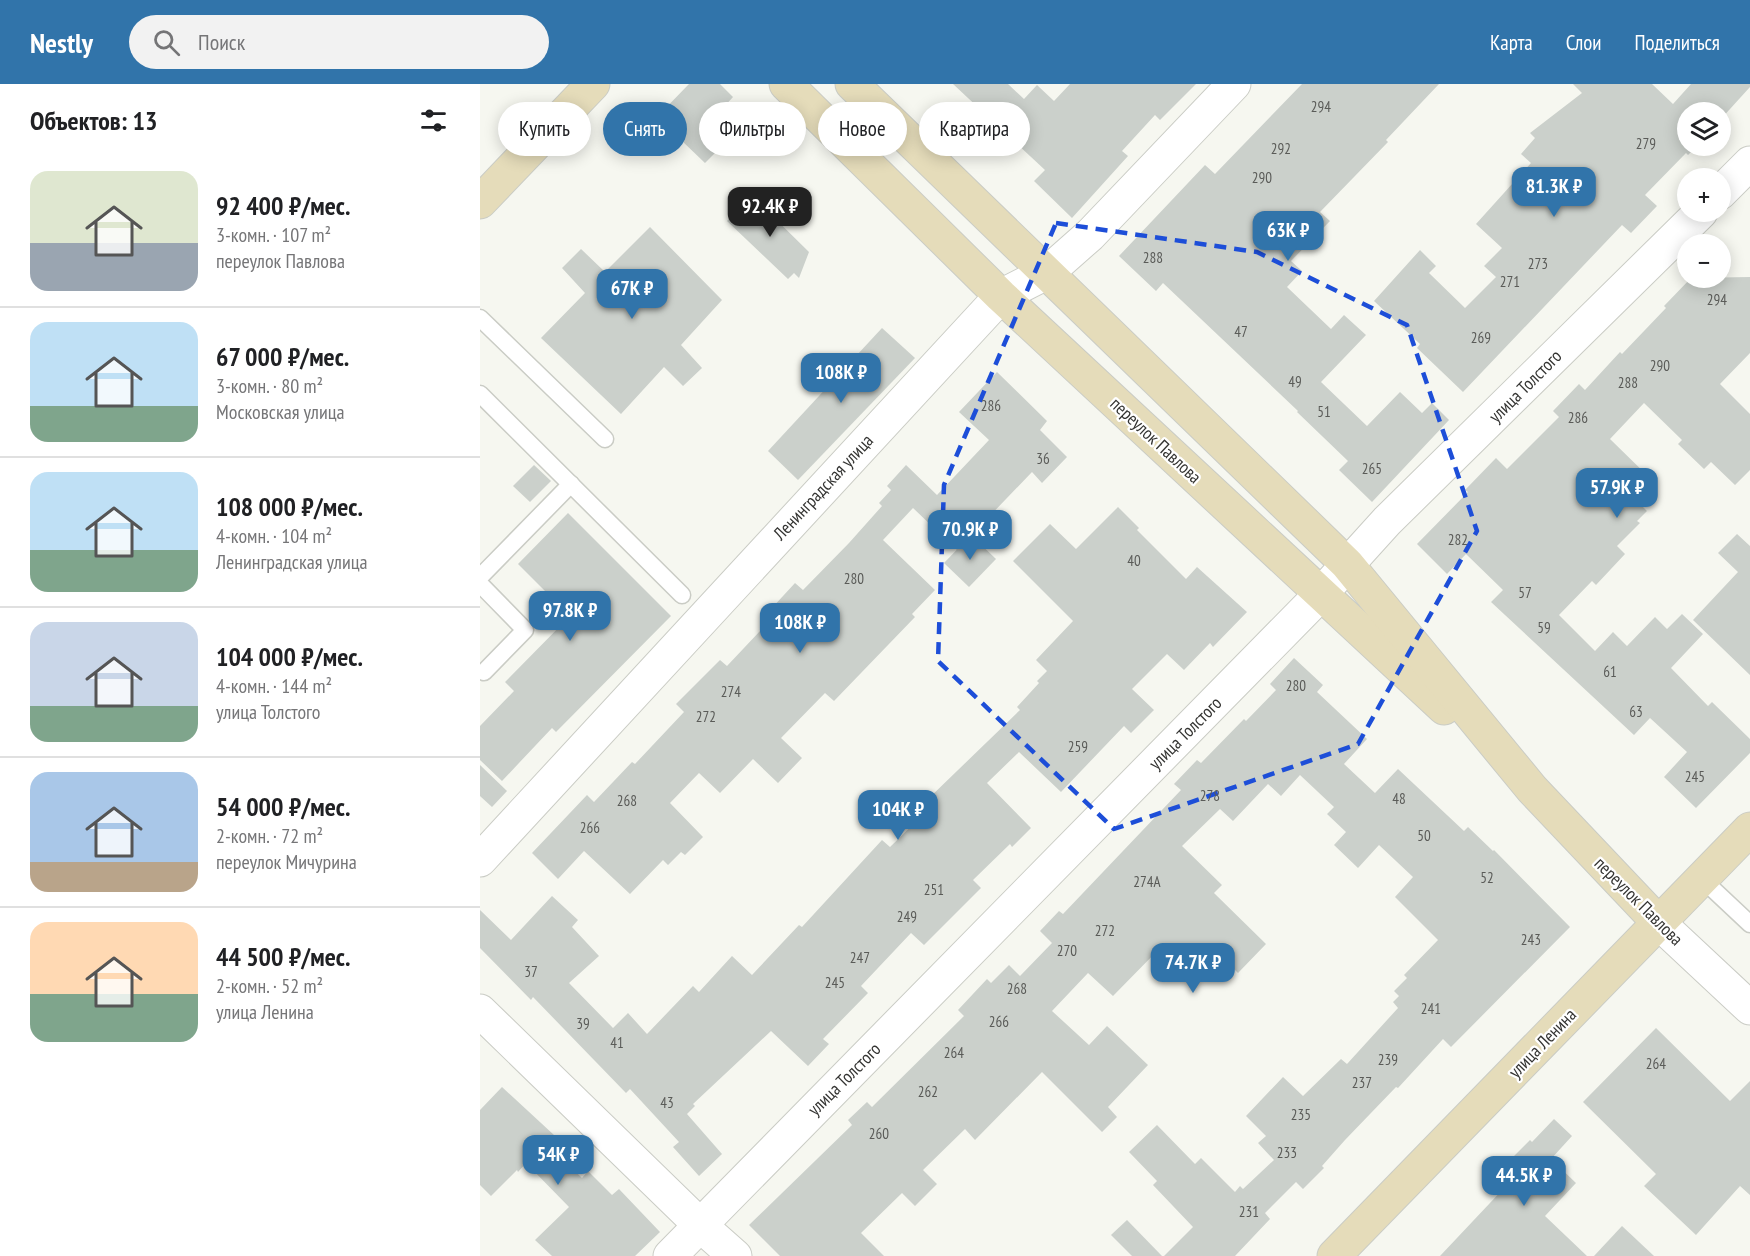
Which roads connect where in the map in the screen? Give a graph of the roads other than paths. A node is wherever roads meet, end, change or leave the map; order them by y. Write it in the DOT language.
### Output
graph roads {
  1 [pos="593,84"];
  2 [pos="786,84"];
  3 [pos="852,84"];
  4 [pos="1234,84"];
  5 [pos="1750,164"];
  6 [pos="1731,182"];
  7 [pos="480,201"];
  8 [pos="1691,222"];
  9 [pos="1048,272"];
  10 [pos="1001,296"];
  11 [pos="480,318"];
  12 [pos="480,394"];
  13 [pos="605,439"];
  14 [pos="571,484"];
  15 [pos="1347,564"];
  16 [pos="480,577"];
  17 [pos="480,584"];
  18 [pos="682,595"];
  19 [pos="1320,595"];
  20 [pos="484,672"];
  21 [pos="1532,789"];
  22 [pos="1750,829"];
  23 [pos="480,860"];
  24 [pos="1701,878"];
  25 [pos="1659,923"];
  26 [pos="1750,924"];
  27 [pos="1750,1008"];
  28 [pos="480,1011"];
  29 [pos="700,1225"];
  30 [pos="670,1256"];
  31 [pos="735,1256"];
  32 [pos="1334,1256"];
  1 -- 7 [label="street"];
  2 -- 10 [label="street, переулок Павлова"];
  3 -- 9 [label="street, переулок Павлова"];
  4 -- 9 [label="street, Ленинградская улица"];
  5 -- 6 [label="street"];
  8 -- 15 [label="street, улица Толстого"];
  9 -- 10 [label="street, Ленинградская улица"];
  9 -- 15 [label="street, переулок Павлова"];
  10 -- 19 [label="street, переулок Павлова"];
  10 -- 23 [label="street, Ленинградская улица"];
  11 -- 13 [label="lane"];
  12 -- 14 [label="lane"];
  14 -- 16 [label="lane"];
  14 -- 18 [label="lane"];
  15 -- 19 [label="street, улица Толстого"];
  15 -- 21 [label="street, переулок Павлова"];
  17 -- 20 [label="lane"];
  19 -- 21 [label="street, переулок Павлова"];
  19 -- 29 [label="street, улица Толстого"];
  21 -- 25 [label="street, переулок Павлова"];
  22 -- 24 [label="street, улица Ленина"];
  24 -- 25 [label="street, улица Ленина"];
  24 -- 26 [label="lane"];
  25 -- 27 [label="street, переулок Павлова"];
  25 -- 32 [label="street, улица Ленина"];
  28 -- 29 [label="street"];
  29 -- 30 [label="street, улица Толстого"];
  29 -- 31 [label="street"];
}
